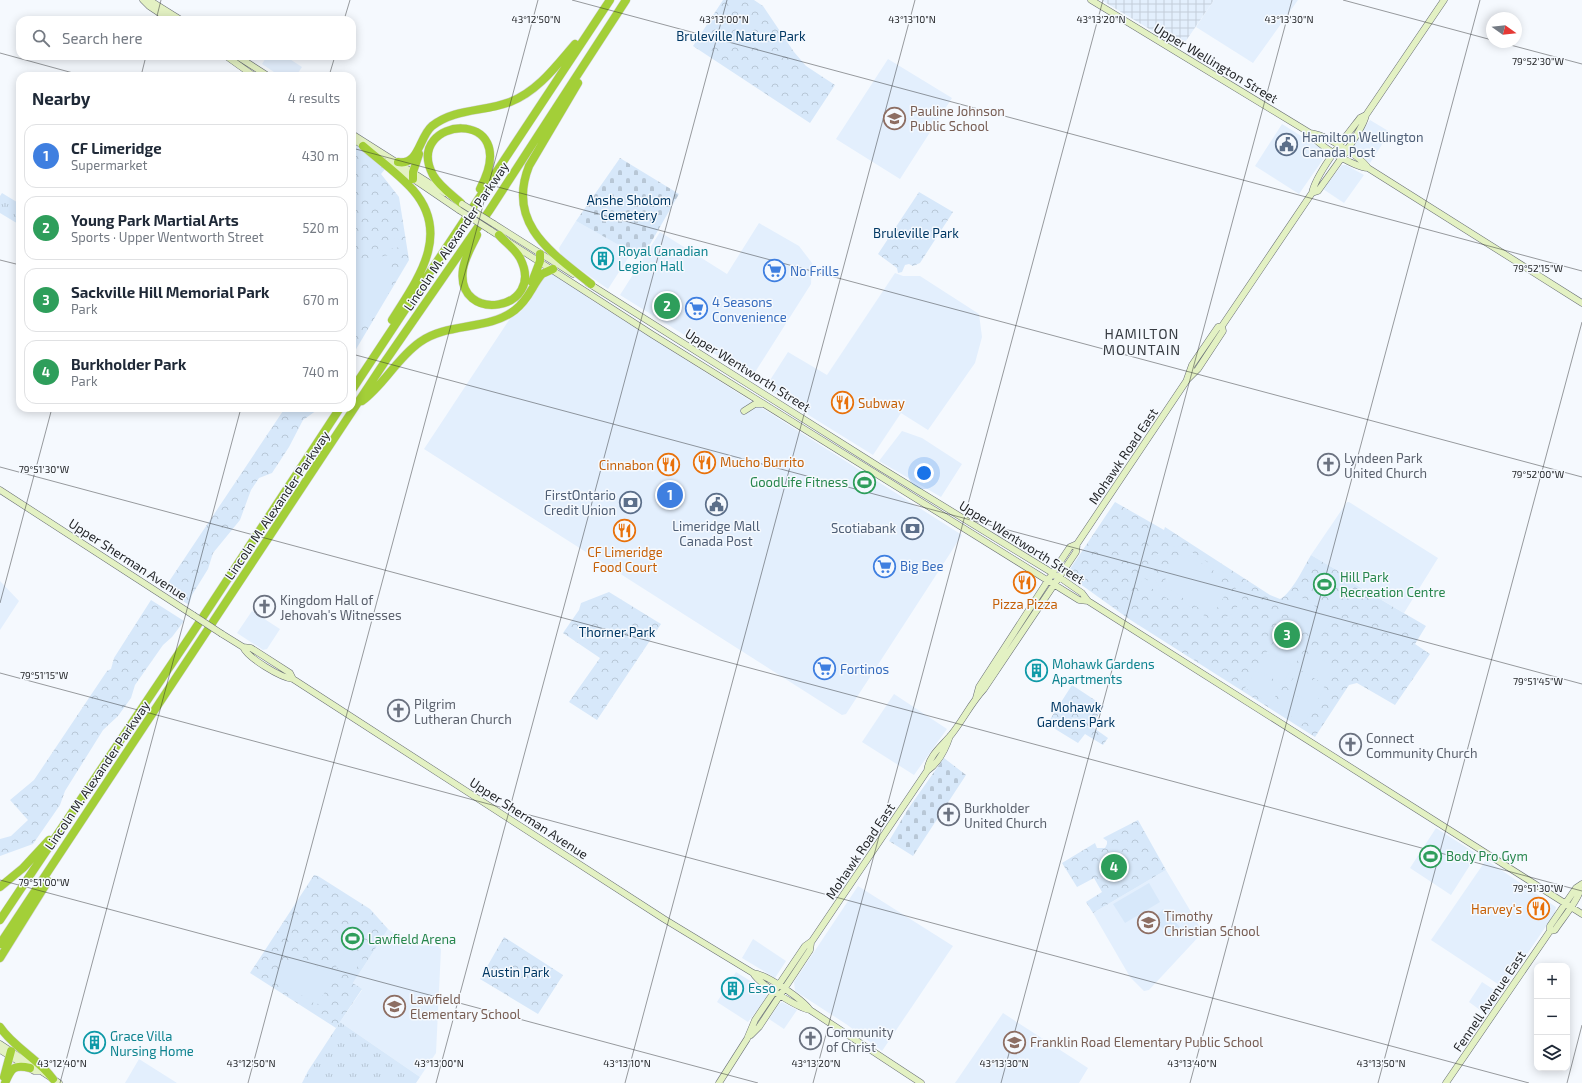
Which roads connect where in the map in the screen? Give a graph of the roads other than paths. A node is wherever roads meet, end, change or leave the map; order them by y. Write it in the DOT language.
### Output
graph roads {
  1 [pos="143,0"];
  2 [pos="149,0"];
  3 [pos="610,0"];
  4 [pos="626,0"];
  5 [pos="1090,0"];
  6 [pos="1444,0"];
  7 [pos="618,13"];
  8 [pos="164,16"];
  9 [pos="175,16"];
  10 [pos="589,32"];
  11 [pos="232,60"];
  12 [pos="243,60"];
  13 [pos="248,72"];
  14 [pos="262,72"];
  15 [pos="444,119"];
  16 [pos="1310,133"];
  17 [pos="356,136"];
  18 [pos="356,141"];
  19 [pos="363,146"];
  20 [pos="1343,148"];
  21 [pos="1335,153"];
  22 [pos="1342,156"];
  23 [pos="398,162"];
  24 [pos="1368,168"];
  25 [pos="414,176"];
  26 [pos="1312,193"];
  27 [pos="461,206"];
  28 [pos="489,211"];
  29 [pos="460,229"];
  30 [pos="499,236"];
  31 [pos="540,257"];
  32 [pos="553,270"];
  33 [pos="591,284"];
  34 [pos="588,292"];
  35 [pos="619,301"];
  36 [pos="1582,303"];
  37 [pos="519,306"];
  38 [pos="638,313"];
  39 [pos="644,329"];
  40 [pos="676,349"];
  41 [pos="709,359"];
  42 [pos="356,377"];
  43 [pos="356,384"];
  44 [pos="360,402"];
  45 [pos="766,404"];
  46 [pos="356,408"];
  47 [pos="744,411"];
  48 [pos="334,412"];
  49 [pos="337,412"];
  50 [pos="353,412"];
  51 [pos="330,423"];
  52 [pos="0,490"];
  53 [pos="1077,544"];
  54 [pos="1052,574"];
  55 [pos="1059,578"];
  56 [pos="1048,581"];
  57 [pos="1054,584"];
  58 [pos="1088,601"];
  59 [pos="976,698"];
  60 [pos="59,830"];
  61 [pos="75,830"];
  62 [pos="1581,885"];
  63 [pos="0,887"];
  64 [pos="1568,906"];
  65 [pos="1582,914"];
  66 [pos="0,920"];
  67 [pos="0,944"];
  68 [pos="0,958"];
  69 [pos="779,990"];
  70 [pos="0,1027"];
  71 [pos="0,1044"];
  72 [pos="0,1050"];
  73 [pos="10,1054"];
  74 [pos="30,1068"];
  75 [pos="40,1071"];
  76 [pos="56,1081"];
  77 [pos="2,1083"];
  78 [pos="5,1083"];
  79 [pos="719,1083"];
  80 [pos="921,1083"];
  81 [pos="1446,1083"];
  1 -- 8 [label="main road"];
  2 -- 9 [label="main road"];
  3 -- 10 [label="highway, Lincoln M. Alexander Parkway"];
  4 -- 7 [label="highway, Lincoln M. Alexander Parkway"];
  5 -- 16 [label="main road, Upper Wellington Street"];
  6 -- 20 [label="main road, Mohawk Road East"];
  7 -- 28 [label="highway, Lincoln M. Alexander Parkway"];
  7 -- 33 [label="highway"];
  10 -- 15 [label="highway"];
  10 -- 29 [label="highway, Lincoln M. Alexander Parkway"];
  11 -- 13 [label="main road"];
  12 -- 14 [label="main road"];
  15 -- 23 [label="highway"];
  15 -- 25 [label="highway"];
  16 -- 20 [label="main road, Upper Wellington Street"];
  16 -- 21 [label="main road, Upper Wellington Street"];
  17 -- 23 [label="main road, Upper Wentworth Street"];
  18 -- 19 [label="main road, Upper Wentworth Street"];
  19 -- 25 [label="main road, Upper Wentworth Street"];
  19 -- 42 [label="highway"];
  20 -- 21 [label="main road, Mohawk Road East"];
  20 -- 22 [label="main road, Mohawk Road East"];
  20 -- 24 [label="main road, Upper Wellington Street"];
  21 -- 22 [label="main road, Upper Wellington Street"];
  21 -- 26 [label="main road, Mohawk Road East"];
  22 -- 24 [label="main road, Upper Wellington Street"];
  22 -- 26 [label="main road, Mohawk Road East"];
  23 -- 25 [label="main road, Upper Wentworth Street"];
  24 -- 36 [label="main road, Upper Wellington Street"];
  25 -- 27 [label="main road, Upper Wentworth Street"];
  26 -- 53 [label="main road, Mohawk Road East"];
  27 -- 29 [label="highway"];
  27 -- 30 [label="main road, Upper Wentworth Street, bridge"];
  27 -- 31 [label="main road, Upper Wentworth Street, bridge"];
  28 -- 30 [label="highway"];
  28 -- 44 [label="highway, Lincoln M. Alexander Parkway"];
  29 -- 43 [label="highway, Lincoln M. Alexander Parkway"];
  30 -- 31 [label="main road, Upper Wentworth Street"];
  31 -- 32 [label="main road, Upper Wentworth Street"];
  31 -- 33 [label="main road, Upper Wentworth Street"];
  31 -- 37 [label="highway"];
  32 -- 34 [label="main road, Upper Wentworth Street"];
  32 -- 37 [label="highway"];
  33 -- 35 [label="main road, Upper Wentworth Street"];
  34 -- 35 [label="main road"];
  34 -- 39 [label="main road, Upper Wentworth Street"];
  35 -- 38 [label="main road, Upper Wentworth Street"];
  37 -- 44 [label="highway"];
  38 -- 39 [label="main road"];
  38 -- 41 [label="main road, Upper Wentworth Street"];
  39 -- 40 [label="main road, Upper Wentworth Street"];
  40 -- 41 [label="main road"];
  40 -- 45 [label="main road, Upper Wentworth Street"];
  41 -- 54 [label="main road, Upper Wentworth Street"];
  44 -- 46 [label="highway, Lincoln M. Alexander Parkway"];
  45 -- 47 [label="main road"];
  45 -- 56 [label="main road, Upper Wentworth Street"];
  48 -- 51 [label="highway"];
  49 -- 51 [label="highway, Lincoln M. Alexander Parkway"];
  50 -- 61 [label="highway, Lincoln M. Alexander Parkway"];
  51 -- 60 [label="highway, Lincoln M. Alexander Parkway"];
  52 -- 69 [label="main road, Upper Sherman Avenue, bridge"];
  53 -- 54 [label="main road, Mohawk Road East"];
  53 -- 55 [label="main road, Mohawk Road East"];
  54 -- 55 [label="main road, Upper Wentworth Street"];
  54 -- 56 [label="main road, Mohawk Road East"];
  55 -- 57 [label="main road, Mohawk Road East"];
  55 -- 58 [label="main road, Upper Wentworth Street"];
  56 -- 57 [label="main road, Upper Wentworth Street"];
  56 -- 59 [label="main road, Mohawk Road East"];
  57 -- 58 [label="main road, Upper Wentworth Street"];
  57 -- 59 [label="main road, Mohawk Road East"];
  58 -- 64 [label="main road, Upper Wentworth Street"];
  59 -- 69 [label="main road, Mohawk Road East"];
  60 -- 63 [label="highway"];
  60 -- 66 [label="highway, Lincoln M. Alexander Parkway"];
  61 -- 67 [label="highway, Lincoln M. Alexander Parkway"];
  61 -- 68 [label="highway"];
  62 -- 64 [label="main road, Fennell Avenue East"];
  64 -- 65 [label="main road, Upper Wentworth Street"];
  64 -- 81 [label="main road, Fennell Avenue East"];
  69 -- 79 [label="main road, Mohawk Road East"];
  69 -- 80 [label="main road, Upper Sherman Avenue"];
  70 -- 76 [label="highway"];
  71 -- 73 [label="main road"];
  72 -- 73 [label="main road"];
  73 -- 74 [label="main road"];
  73 -- 75 [label="main road"];
  73 -- 77 [label="highway"];
  74 -- 75 [label="main road"];
  74 -- 78 [label="highway"];
  75 -- 76 [label="main road"];
}
